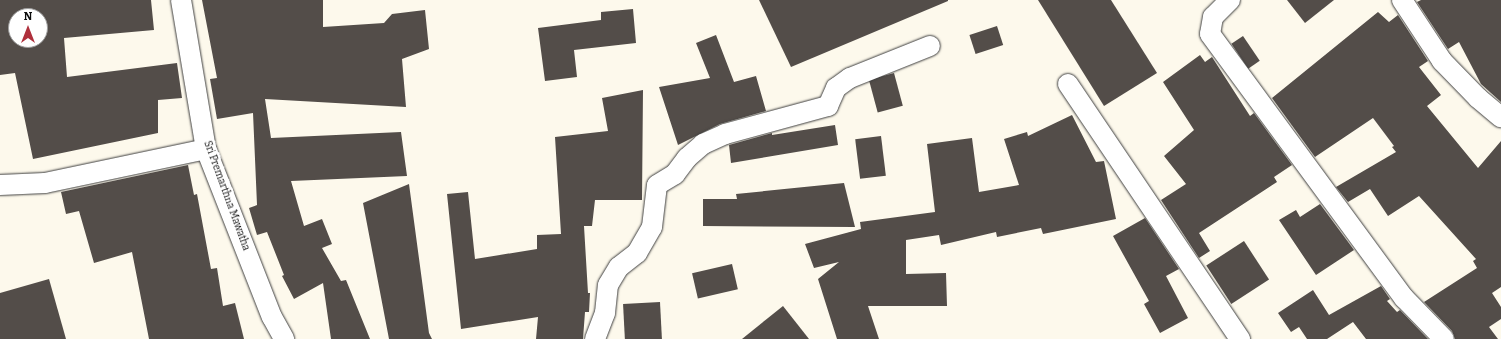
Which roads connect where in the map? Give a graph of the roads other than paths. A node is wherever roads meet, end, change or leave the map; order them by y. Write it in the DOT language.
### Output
graph roads {
  1 [pos="181,0"];
  2 [pos="1230,0"];
  3 [pos="1402,0"];
  4 [pos="930,46"];
  5 [pos="1068,84"];
  6 [pos="1501,116"];
  7 [pos="206,149"];
  8 [pos="0,185"];
  9 [pos="284,339"];
  10 [pos="595,339"];
  11 [pos="1240,339"];
  12 [pos="1444,339"];
  1 -- 7 [label="street, Sri Premarthna Mawatha"];
  2 -- 12 [label="street"];
  3 -- 6 [label="street"];
  4 -- 10 [label="street"];
  5 -- 11 [label="street"];
  7 -- 8 [label="street"];
  7 -- 9 [label="street, Sri Premarthna Mawatha"];
}
